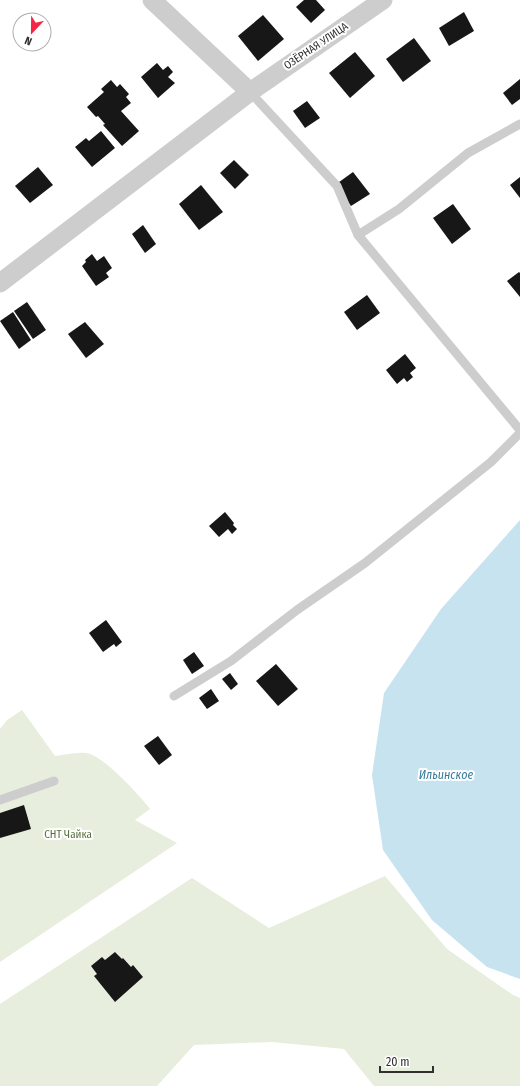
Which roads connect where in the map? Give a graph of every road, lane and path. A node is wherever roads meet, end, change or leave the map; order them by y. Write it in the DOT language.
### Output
graph roads {
  1 [pos="152,0"];
  2 [pos="383,0"];
  3 [pos="250,92"];
  4 [pos="520,124"];
  5 [pos="358,235"];
  6 [pos="0,283"];
  7 [pos="520,430"];
  8 [pos="520,433"];
  9 [pos="174,696"];
  10 [pos="54,781"];
  11 [pos="0,800"];
  1 -- 3 [label="street"];
  2 -- 3 [label="street, ОЗЁРНАЯ УЛИЦА"];
  3 -- 5 [label="lane"];
  3 -- 6 [label="street, ОЗЁРНАЯ УЛИЦА"];
  4 -- 5 [label="lane"];
  5 -- 7 [label="lane"];
  8 -- 9 [label="lane"];
  10 -- 11 [label="lane"];
}
